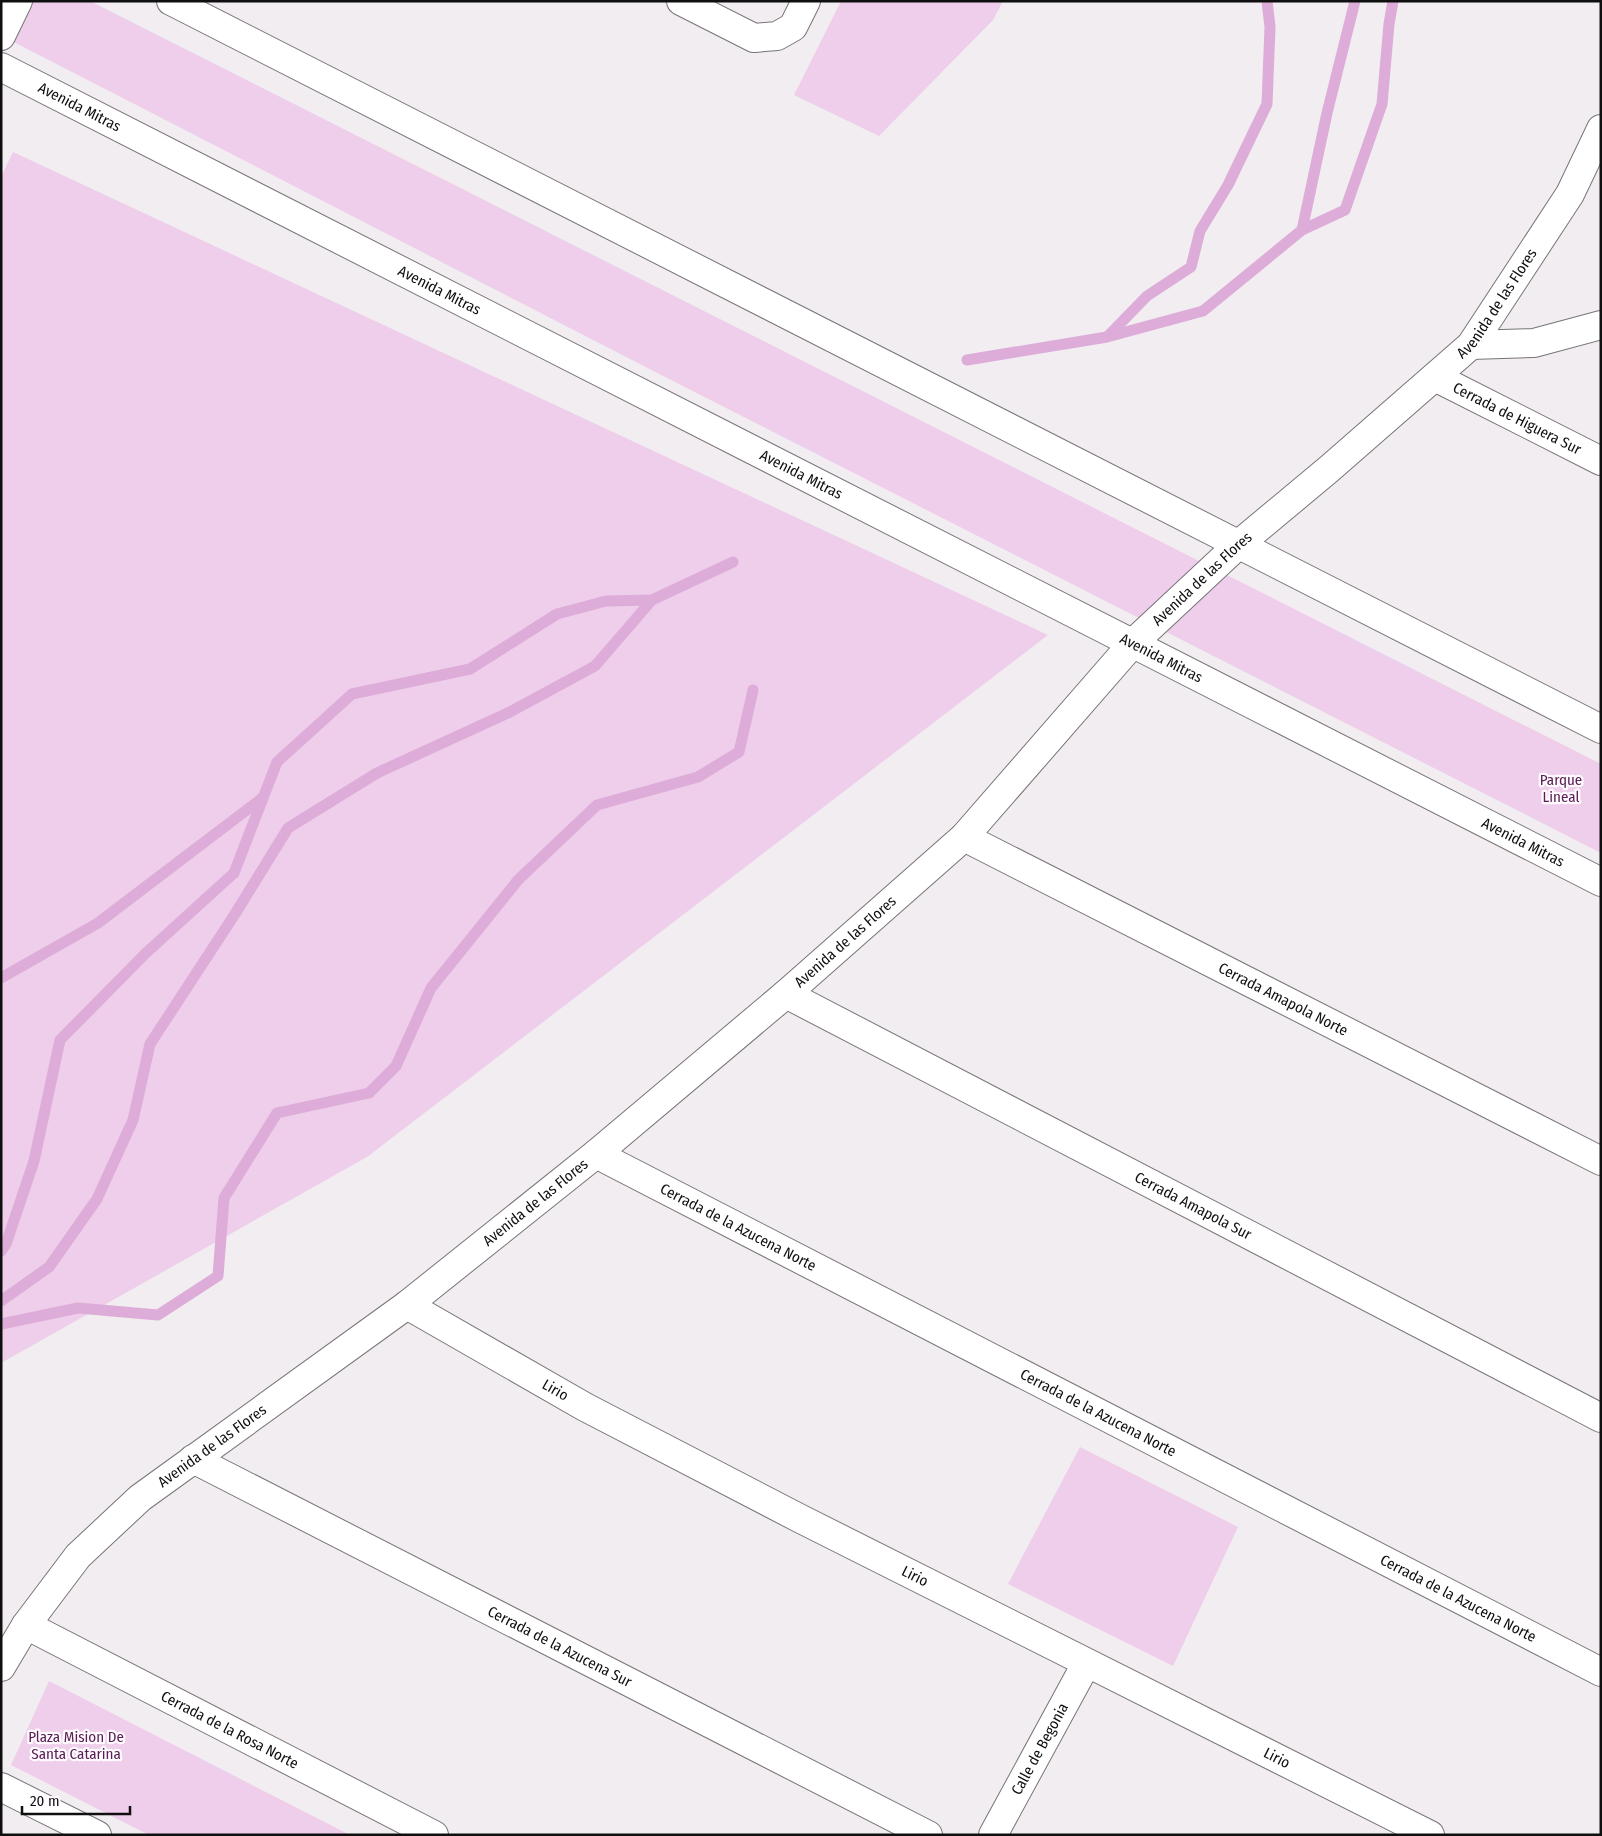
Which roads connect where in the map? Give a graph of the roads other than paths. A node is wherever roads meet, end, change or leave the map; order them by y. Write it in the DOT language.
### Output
graph roads {
  1 [pos="18,1"];
  2 [pos="171,1"];
  3 [pos="681,1"];
  4 [pos="806,1"];
  5 [pos="1,36"];
  6 [pos="1,67"];
  7 [pos="1601,129"];
  8 [pos="1601,325"];
  9 [pos="1471,345"];
  10 [pos="1435,377"];
  11 [pos="1601,461"];
  12 [pos="1239,544"];
  13 [pos="1133,643"];
  14 [pos="1601,729"];
  15 [pos="964,837"];
  16 [pos="1601,882"];
  17 [pos="786,994"];
  18 [pos="596,1154"];
  19 [pos="1601,1161"];
  20 [pos="407,1305"];
  21 [pos="1601,1418"];
  22 [pos="193,1460"];
  23 [pos="26,1625"];
  24 [pos="1086,1664"];
  25 [pos="1,1667"];
  26 [pos="1601,1672"];
  27 [pos="1,1787"];
  28 [pos="97,1835"];
  29 [pos="434,1835"];
  30 [pos="928,1835"];
  31 [pos="993,1835"];
  32 [pos="1430,1835"];
  1 -- 5 [label="street"];
  2 -- 12 [label="street"];
  3 -- 4 [label="street"];
  6 -- 13 [label="street, Avenida Mitras"];
  7 -- 9 [label="street, Avenida de las Flores"];
  8 -- 9 [label="street"];
  9 -- 10 [label="street, Avenida de las Flores"];
  10 -- 11 [label="street, Cerrada de Higuera Sur"];
  10 -- 12 [label="street, Avenida de las Flores"];
  12 -- 13 [label="street, Avenida de las Flores"];
  12 -- 14 [label="street"];
  13 -- 15 [label="street, Avenida de las Flores"];
  13 -- 16 [label="street, Avenida Mitras"];
  15 -- 17 [label="street, Avenida de las Flores"];
  15 -- 19 [label="street, Cerrada Amapola Norte"];
  17 -- 18 [label="street, Avenida de las Flores"];
  17 -- 21 [label="street, Cerrada Amapola Sur"];
  18 -- 20 [label="street, Avenida de las Flores"];
  18 -- 26 [label="street, Cerrada de la Azucena Norte"];
  20 -- 22 [label="street, Avenida de las Flores"];
  20 -- 24 [label="street, Lirio"];
  22 -- 23 [label="street, Avenida de las Flores"];
  22 -- 30 [label="street, Cerrada de la Azucena Sur"];
  23 -- 25 [label="street, Avenida de las Flores"];
  23 -- 29 [label="street, Cerrada de la Rosa Norte"];
  24 -- 31 [label="street, Calle de Begonia"];
  24 -- 32 [label="street, Lirio"];
  27 -- 28 [label="street"];
}
